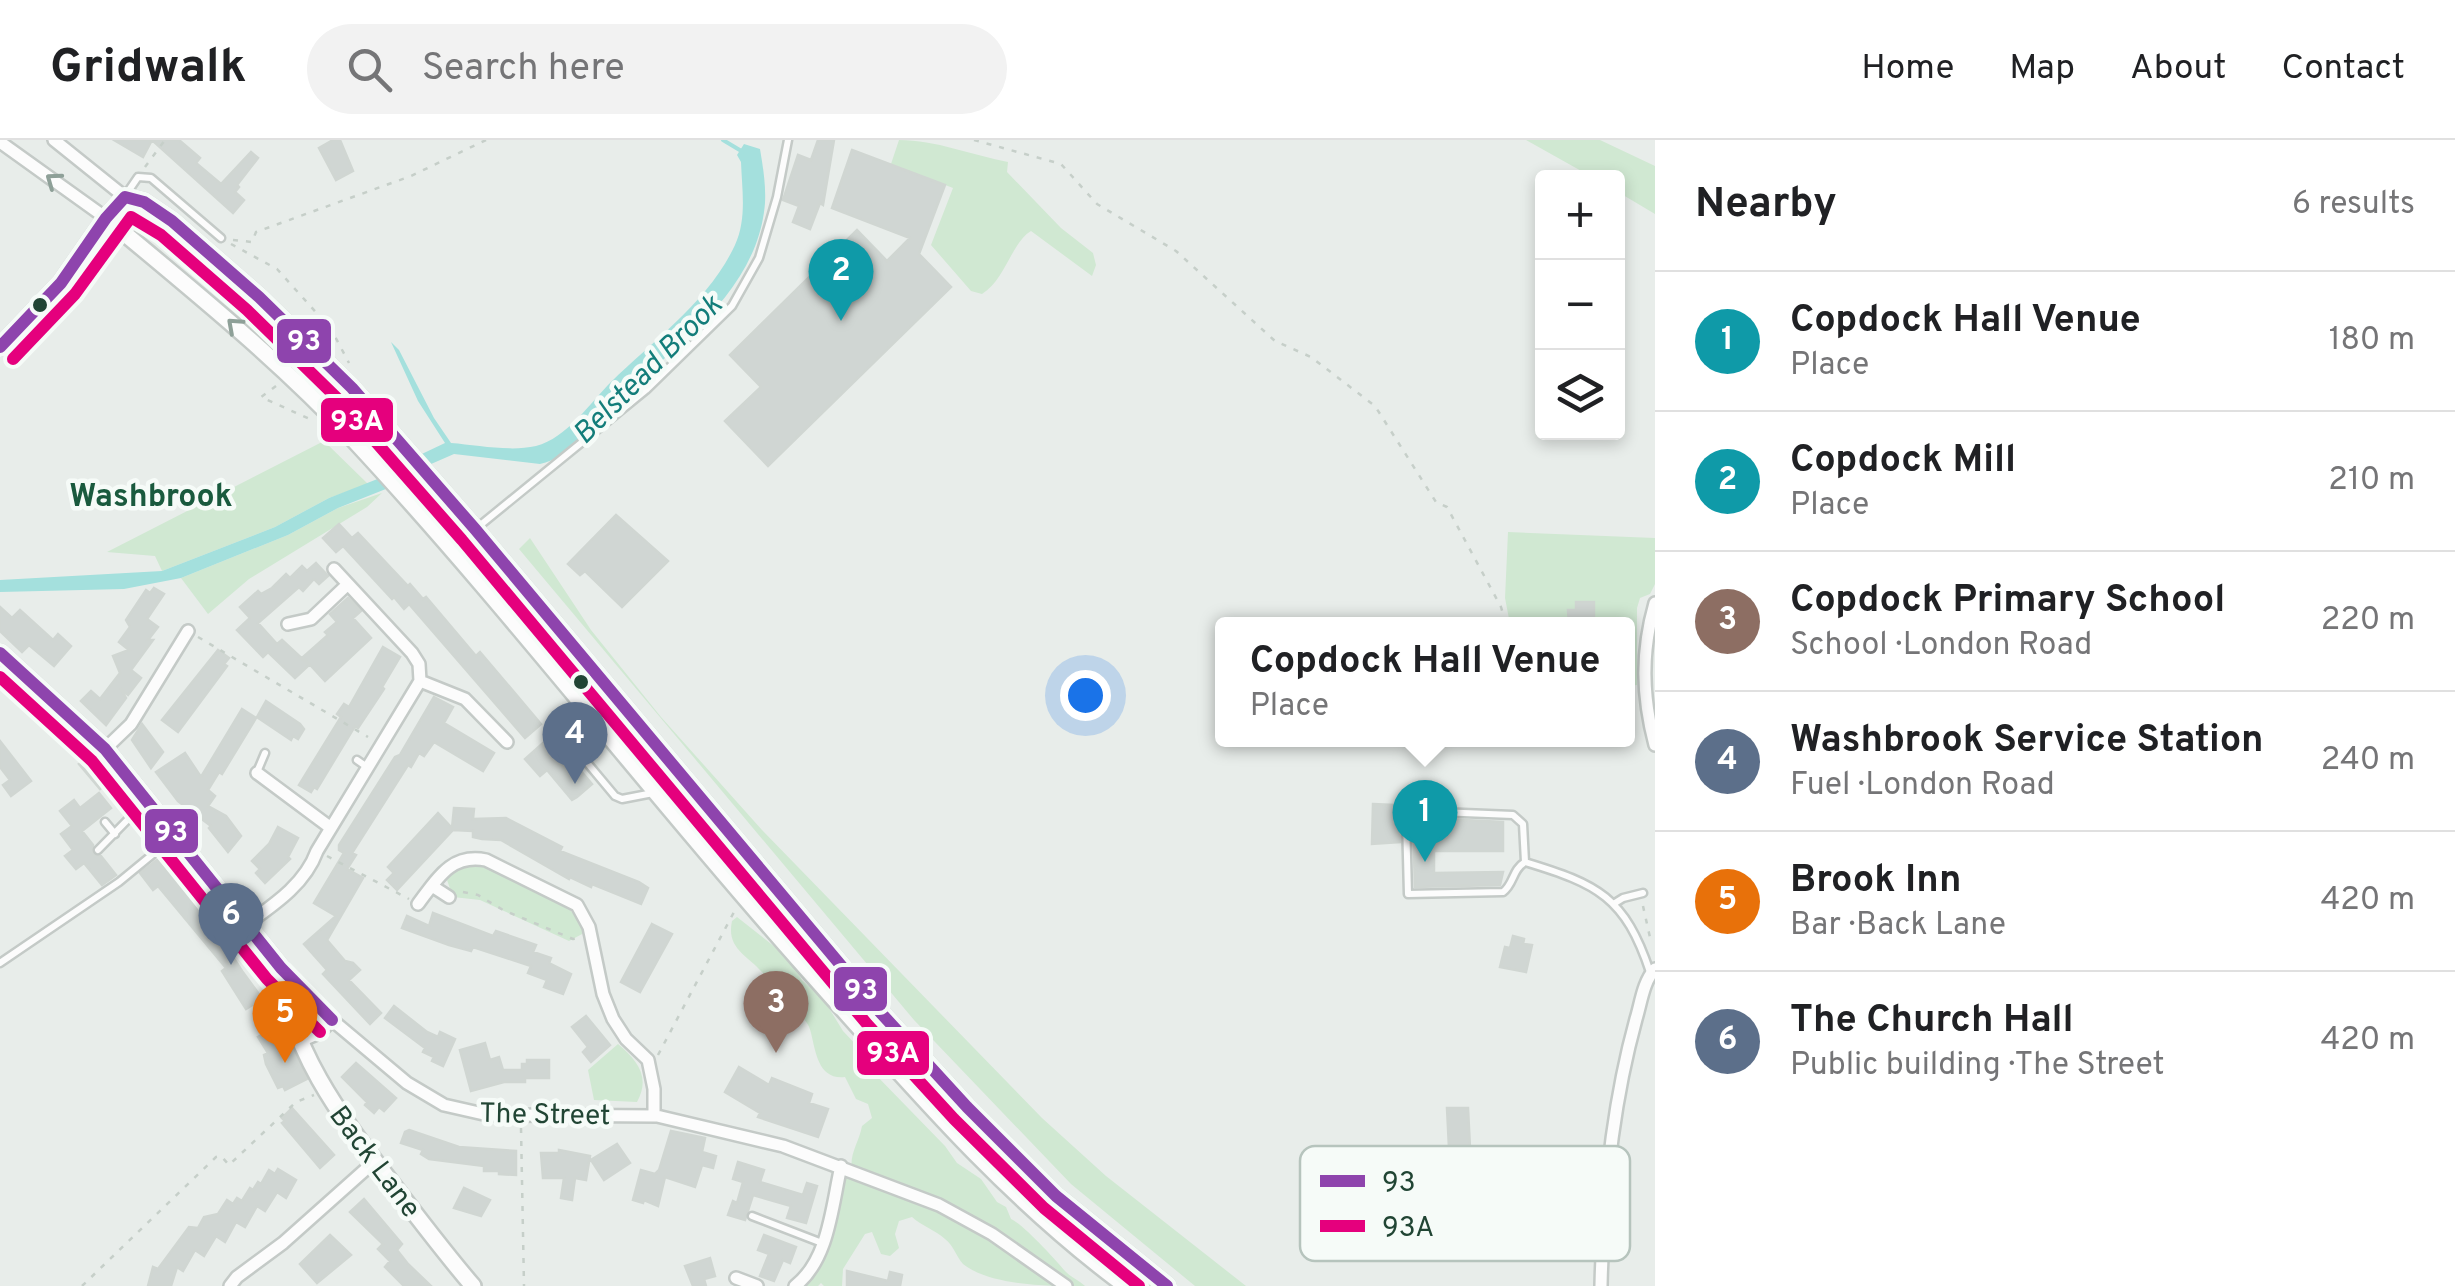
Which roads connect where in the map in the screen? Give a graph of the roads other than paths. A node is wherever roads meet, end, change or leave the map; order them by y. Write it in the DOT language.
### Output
graph roads {
  1 [pos="54,140"];
  2 [pos="788,140"];
  3 [pos="0,142"];
  4 [pos="124,196"];
  5 [pos="106,218"];
  6 [pos="221,238"];
  7 [pos="0,347"];
  8 [pos="475,529"];
  9 [pos="450,550"];
  10 [pos="334,569"];
  11 [pos="348,584"];
  12 [pos="1655,603"];
  13 [pos="288,624"];
  14 [pos="188,631"];
  15 [pos="0,653"];
  16 [pos="420,681"];
  17 [pos="580,703"];
  18 [pos="507,742"];
  19 [pos="1655,745"];
  20 [pos="105,749"];
  21 [pos="266,753"];
  22 [pos="257,773"];
  23 [pos="655,793"];
  24 [pos="148,800"];
  25 [pos="106,822"];
  26 [pos="331,828"];
  27 [pos="115,834"];
  28 [pos="176,835"];
  29 [pos="98,850"];
  30 [pos="1526,862"];
  31 [pos="1641,894"];
  32 [pos="1615,903"];
  33 [pos="418,904"];
  34 [pos="248,924"];
  35 [pos="0,963"];
  36 [pos="281,968"];
  37 [pos="1651,968"];
  38 [pos="332,1020"];
  39 [pos="301,1041"];
  40 [pos="654,1116"];
  41 [pos="1611,1146"];
  42 [pos="374,1161"];
  43 [pos="841,1166"];
  44 [pos="752,1216"];
  45 [pos="823,1244"];
  46 [pos="1602,1261"];
  47 [pos="736,1278"];
  48 [pos="469,1285"];
  49 [pos="230,1286"];
  50 [pos="757,1286"];
  51 [pos="795,1286"];
  52 [pos="1066,1286"];
  53 [pos="1126,1286"];
  54 [pos="1168,1286"];
  55 [pos="1601,1286"];
  1 -- 4 [label="street"];
  2 -- 8 [label="lane"];
  5 -- 3 [label="street, one-way"];
  4 -- 5 [label="street"];
  4 -- 6 [label="lane"];
  4 -- 8 [label="street"];
  5 -- 7 [label="street"];
  9 -- 5 [label="street, one-way"];
  8 -- 9 [label="lane"];
  8 -- 54 [label="street"];
  9 -- 17 [label="street"];
  10 -- 11 [label="street"];
  11 -- 13 [label="street"];
  11 -- 16 [label="street"];
  12 -- 19 [label="street"];
  14 -- 20 [label="street"];
  15 -- 20 [label="street, The Street"];
  16 -- 18 [label="street"];
  16 -- 26 [label="street"];
  17 -- 23 [label="street"];
  17 -- 23 [label="lane"];
  20 -- 24 [label="street, The Street"];
  21 -- 22 [label="lane"];
  22 -- 26 [label="street"];
  23 -- 53 [label="street"];
  24 -- 27 [label="lane"];
  24 -- 28 [label="street, The Street"];
  25 -- 27 [label="lane"];
  26 -- 34 [label="street"];
  27 -- 29 [label="lane"];
  28 -- 34 [label="street, The Street"];
  28 -- 35 [label="lane"];
  30 -- 30 [label="lane"];
  30 -- 32 [label="lane"];
  31 -- 32 [label="lane"];
  32 -- 37 [label="lane"];
  33 -- 40 [label="street"];
  34 -- 36 [label="street, The Street"];
  36 -- 38 [label="street, The Street"];
  36 -- 39 [label="street, Back Lane"];
  37 -- 41 [label="street"];
  38 -- 39 [label="street"];
  38 -- 40 [label="street, The Street"];
  39 -- 42 [label="street, Back Lane"];
  40 -- 43 [label="street, The Street"];
  42 -- 48 [label="street, Back Lane"];
  42 -- 49 [label="street"];
  43 -- 45 [label="street"];
  43 -- 52 [label="street, The Street"];
  44 -- 45 [label="lane"];
  45 -- 51 [label="street"];
  46 -- 55 [label="street"];
  47 -- 50 [label="street"];
}
